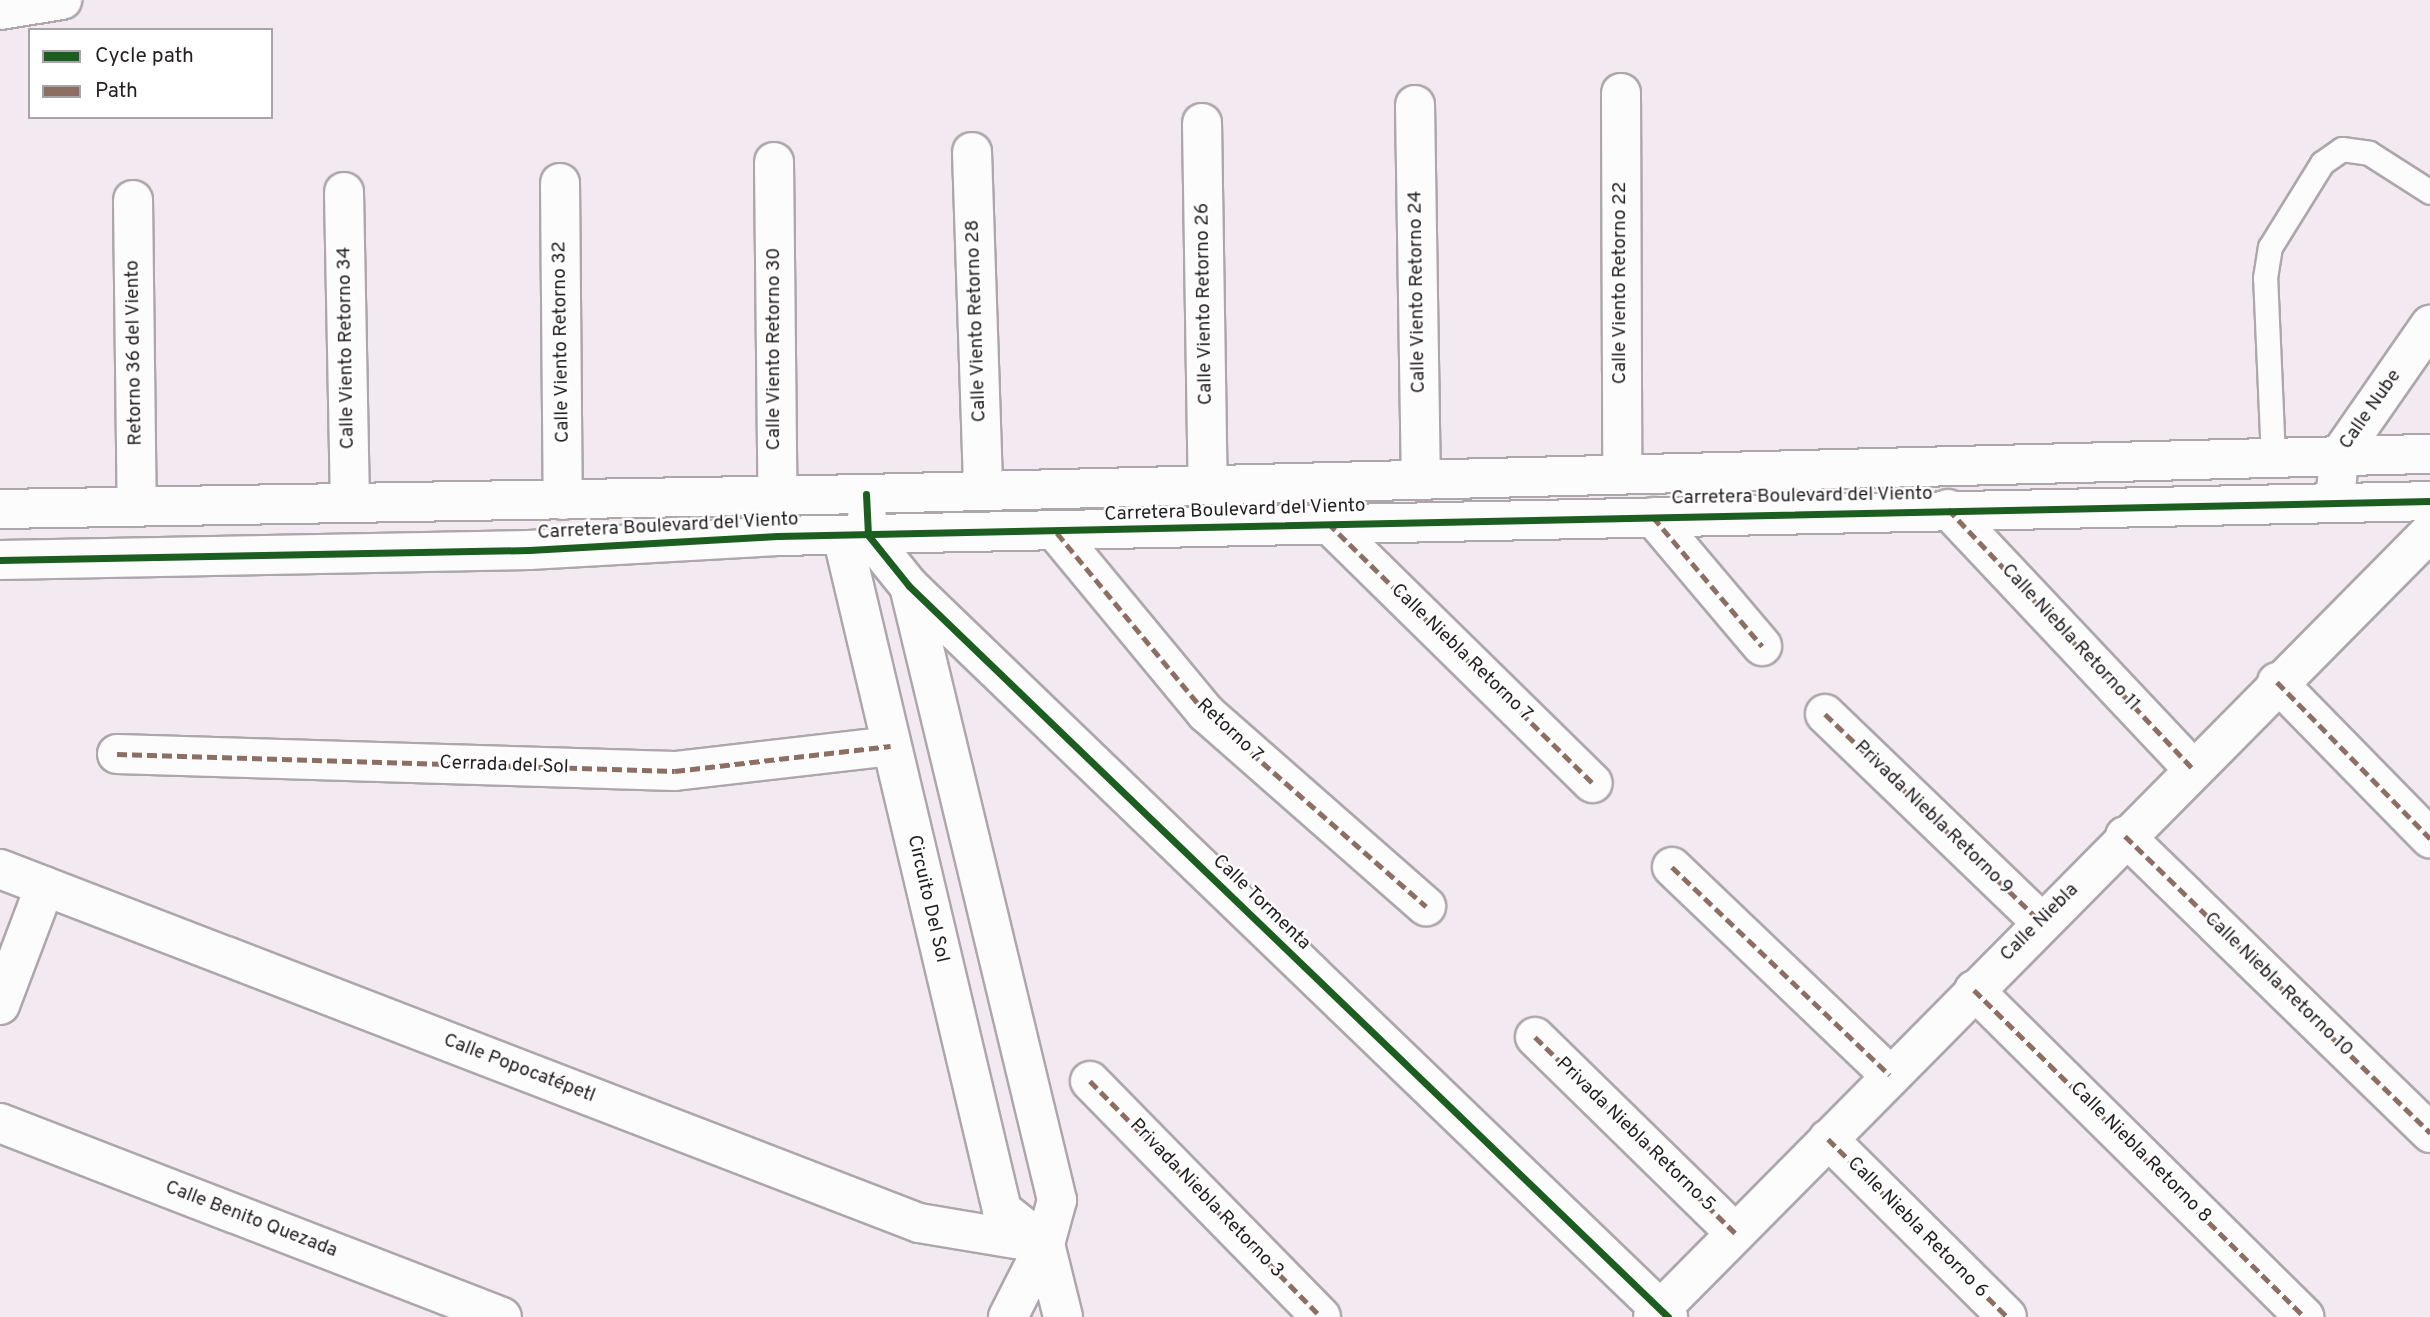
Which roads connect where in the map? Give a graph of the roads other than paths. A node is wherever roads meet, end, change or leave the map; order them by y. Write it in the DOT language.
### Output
graph roads {
  1 [pos="62,0"];
  2 [pos="0,10"];
  3 [pos="1621,93"];
  4 [pos="1415,105"];
  5 [pos="1202,122"];
  6 [pos="972,152"];
  7 [pos="774,162"];
  8 [pos="560,183"];
  9 [pos="2430,191"];
  10 [pos="344,192"];
  11 [pos="133,200"];
  12 [pos="2430,325"];
  13 [pos="2430,454"];
  14 [pos="2339,456"];
  15 [pos="2273,458"];
  16 [pos="1622,474"];
  17 [pos="1421,479"];
  18 [pos="1208,485"];
  19 [pos="983,490"];
  20 [pos="866,494"];
  21 [pos="776,496"];
  22 [pos="564,500"];
  23 [pos="2430,501"];
  24 [pos="350,503"];
  25 [pos="2335,503"];
  26 [pos="137,507"];
  27 [pos="0,509"];
  28 [pos="1948,509"];
  29 [pos="1653,517"];
  30 [pos="1328,523"];
  31 [pos="2430,532"];
  32 [pos="1056,533"];
  33 [pos="855,535"];
  34 [pos="778,536"];
  35 [pos="0,560"];
  36 [pos="909,586"];
  37 [pos="1762,646"];
  38 [pos="2277,682"];
  39 [pos="1825,714"];
  40 [pos="891,746"];
  41 [pos="117,754"];
  42 [pos="2192,768"];
  43 [pos="1593,783"];
  44 [pos="2125,836"];
  45 [pos="2430,838"];
  46 [pos="1672,867"];
  47 [pos="0,869"];
  48 [pos="45,886"];
  49 [pos="1426,906"];
  50 [pos="2041,922"];
  51 [pos="1974,990"];
  52 [pos="0,1005"];
  53 [pos="1535,1037"];
  54 [pos="1890,1075"];
  55 [pos="1090,1081"];
  56 [pos="0,1123"];
  57 [pos="2430,1133"];
  58 [pos="1828,1139"];
  59 [pos="1735,1233"];
  60 [pos="1045,1244"];
  61 [pos="1660,1315"];
  62 [pos="502,1317"];
  63 [pos="1009,1317"];
  64 [pos="1063,1317"];
  65 [pos="1321,1317"];
  66 [pos="2007,1317"];
  67 [pos="2305,1317"];
  1 -- 2 [label="street"];
  3 -- 16 [label="street, Calle Viento Retorno 22"];
  4 -- 17 [label="street, Calle Viento Retorno 24"];
  5 -- 18 [label="street, Calle Viento Retorno 26"];
  6 -- 19 [label="street, Calle Viento Retorno 28"];
  7 -- 21 [label="street, Calle Viento Retorno 30"];
  8 -- 22 [label="street, Calle Viento Retorno 32"];
  9 -- 15 [label="lane"];
  10 -- 24 [label="street, Calle Viento Retorno 34"];
  11 -- 26 [label="street, Retorno 36 del Viento"];
  12 -- 14 [label="street, Calle Nube"];
  13 -- 14 [label="street, Carretera Boulevard del Viento"];
  14 -- 15 [label="street, Carretera Boulevard del Viento"];
  14 -- 25 [label="street, Calle Nube"];
  15 -- 16 [label="street, Carretera Boulevard del Viento"];
  16 -- 17 [label="street, Carretera Boulevard del Viento"];
  17 -- 18 [label="street, Carretera Boulevard del Viento"];
  18 -- 19 [label="street, Carretera Boulevard del Viento"];
  19 -- 20 [label="street, Carretera Boulevard del Viento"];
  20 -- 21 [label="street, Carretera Boulevard del Viento"];
  20 -- 33 [label="street"];
  21 -- 22 [label="street, Carretera Boulevard del Viento"];
  21 -- 34 [label="street, Calle Viento Retorno 30"];
  22 -- 24 [label="street, Carretera Boulevard del Viento"];
  23 -- 25 [label="street, Carretera Boulevard del Viento"];
  24 -- 26 [label="street, Carretera Boulevard del Viento"];
  25 -- 28 [label="street, Carretera Boulevard del Viento"];
  26 -- 27 [label="street, Carretera Boulevard del Viento"];
  28 -- 29 [label="street, Carretera Boulevard del Viento"];
  28 -- 42 [label="street, Calle Niebla Retorno 11"];
  29 -- 30 [label="street, Carretera Boulevard del Viento"];
  29 -- 37 [label="street"];
  30 -- 32 [label="street, Carretera Boulevard del Viento"];
  30 -- 43 [label="street, Calle Niebla Retorno 7"];
  31 -- 38 [label="street, Calle Niebla"];
  32 -- 33 [label="street, Carretera Boulevard del Viento"];
  32 -- 49 [label="street, Retorno 7"];
  33 -- 34 [label="street, Carretera Boulevard del Viento"];
  33 -- 36 [label="street, Calle Tormenta"];
  33 -- 40 [label="street, Circuito Del Sol"];
  34 -- 35 [label="street, Carretera Boulevard del Viento"];
  36 -- 60 [label="street"];
  36 -- 61 [label="street, Calle Tormenta"];
  38 -- 42 [label="street, Calle Niebla"];
  38 -- 45 [label="street"];
  39 -- 50 [label="street, Privada Niebla Retorno 9"];
  40 -- 41 [label="street, Cerrada del Sol"];
  40 -- 60 [label="street, Circuito Del Sol"];
  42 -- 44 [label="street, Calle Niebla"];
  44 -- 50 [label="street, Calle Niebla"];
  44 -- 57 [label="street, Calle Niebla Retorno 10"];
  46 -- 54 [label="street"];
  47 -- 48 [label="street, Calle Popocatépetl"];
  48 -- 52 [label="street"];
  48 -- 60 [label="street, Calle Popocatépetl"];
  50 -- 51 [label="street, Calle Niebla"];
  51 -- 54 [label="street, Calle Niebla"];
  51 -- 67 [label="street, Calle Niebla Retorno 8"];
  53 -- 59 [label="street, Privada Niebla Retorno 5"];
  54 -- 58 [label="street, Calle Niebla"];
  55 -- 65 [label="street, Privada Niebla Retorno 3"];
  56 -- 62 [label="street, Calle Benito Quezada"];
  58 -- 59 [label="street, Calle Niebla"];
  58 -- 66 [label="street, Calle Niebla Retorno 6"];
  59 -- 61 [label="street, Calle Niebla"];
  60 -- 63 [label="street"];
  60 -- 64 [label="street"];
}
